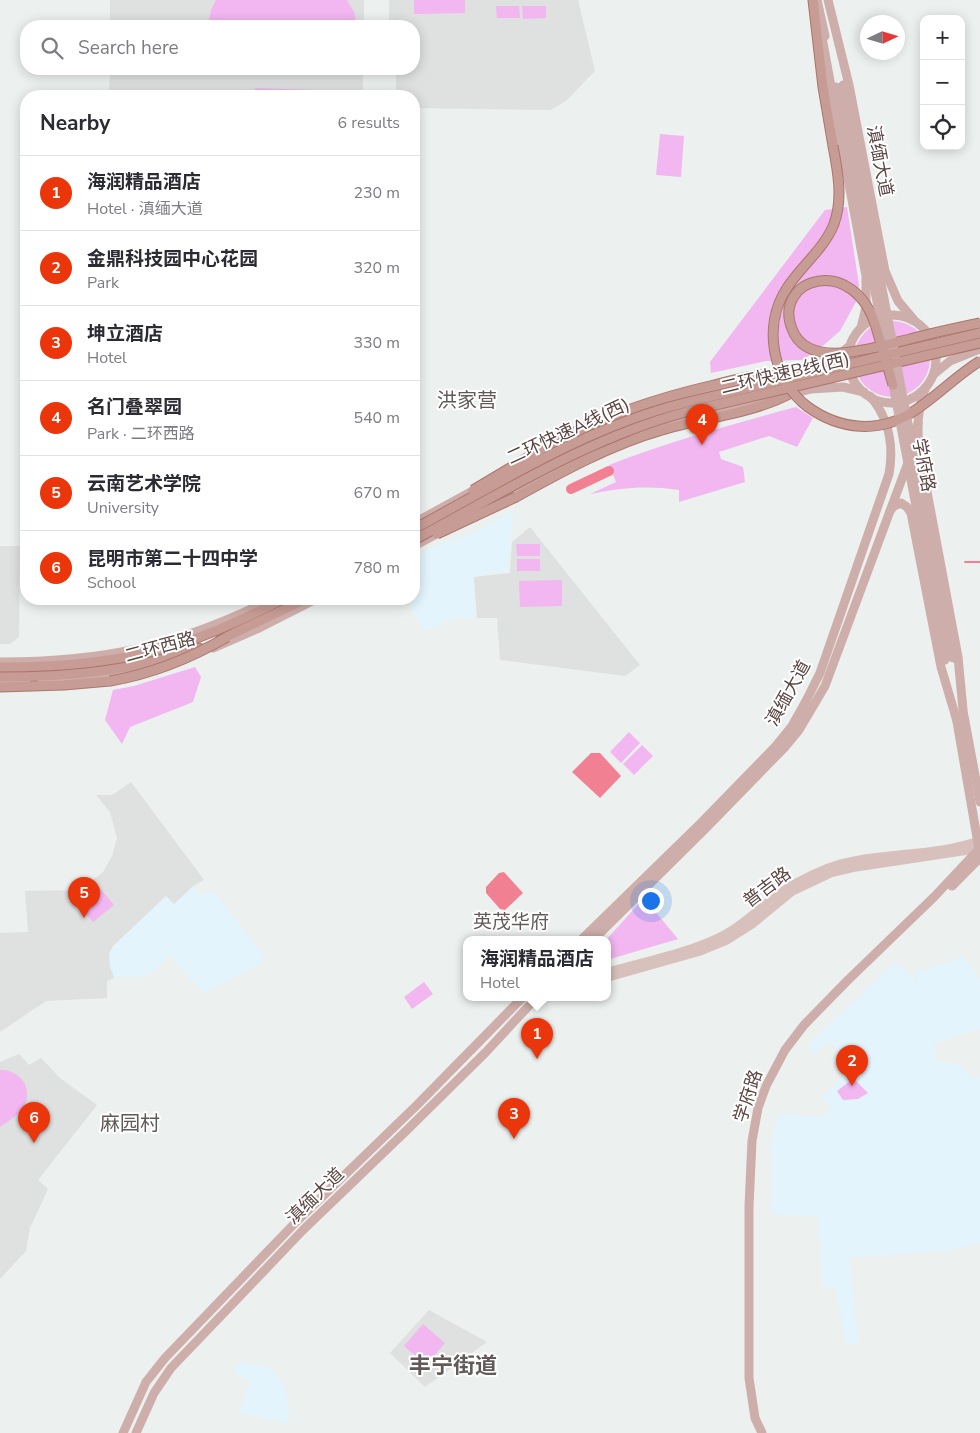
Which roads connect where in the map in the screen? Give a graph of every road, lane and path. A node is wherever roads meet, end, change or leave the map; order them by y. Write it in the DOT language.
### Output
graph roads {
  1 [pos="815,0"];
  2 [pos="827,0"];
  3 [pos="840,86"];
  4 [pos="886,276"];
  5 [pos="866,281"];
  6 [pos="914,320"];
  7 [pos="980,325"];
  8 [pos="861,328"];
  9 [pos="924,328"];
  10 [pos="980,333"];
  11 [pos="980,343"];
  12 [pos="851,345"];
  13 [pos="980,349"];
  14 [pos="980,361"];
  15 [pos="786,373"];
  16 [pos="934,374"];
  17 [pos="893,385"];
  18 [pos="925,389"];
  19 [pos="791,393"];
  20 [pos="867,394"];
  21 [pos="918,423"];
  22 [pos="889,511"];
  23 [pos="932,521"];
  24 [pos="420,523"];
  25 [pos="420,524"];
  26 [pos="420,524"];
  27 [pos="914,526"];
  28 [pos="420,540"];
  29 [pos="420,540"];
  30 [pos="420,540"];
  31 [pos="259,605"];
  32 [pos="271,605"];
  33 [pos="294,605"];
  34 [pos="304,605"];
  35 [pos="227,637"];
  36 [pos="949,659"];
  37 [pos="0,662"];
  38 [pos="0,667"];
  39 [pos="0,677"];
  40 [pos="0,682"];
  41 [pos="0,687"];
  42 [pos="961,720"];
  43 [pos="980,802"];
  44 [pos="979,847"];
  45 [pos="938,901"];
  46 [pos="585,936"];
  47 [pos="598,936"];
  48 [pos="611,971"];
  49 [pos="611,977"];
  50 [pos="520,1001"];
  51 [pos="534,1001"];
  52 [pos="537,1001"];
  53 [pos="527,1009"];
  54 [pos="123,1433"];
  55 [pos="136,1433"];
  56 [pos="762,1433"];
  1 -- 3 [label="main road"];
  1 -- 5 [label="main road, 滇缅大道"];
  1 -- 14 [label="highway, bridge"];
  2 -- 3 [label="main road, 滇缅大道"];
  2 -- 4 [label="main road, 滇缅大道"];
  3 -- 17 [label="main road, 学府路, bridge"];
  3 -- 36 [label="main road, 学府路, bridge"];
  4 -- 5 [label="main road"];
  4 -- 6 [label="main road, 滇缅大道"];
  5 -- 8 [label="main road, 滇缅大道"];
  6 -- 8 [label="main road"];
  6 -- 9 [label="main road"];
  7 -- 9 [label="main road"];
  7 -- 17 [label="highway, bridge"];
  8 -- 12 [label="main road"];
  9 -- 16 [label="main road"];
  10 -- 25 [label="highway, 二环快速A线(西), bridge"];
  11 -- 28 [label="highway, 二环快速B线(西), bridge"];
  12 -- 15 [label="main road"];
  12 -- 20 [label="main road"];
  13 -- 16 [label="main road"];
  15 -- 19 [label="main road"];
  15 -- 24 [label="highway, bridge"];
  15 -- 26 [label="main road"];
  16 -- 18 [label="main road"];
  17 -- 36 [label="main road, 学府路, bridge"];
  18 -- 20 [label="main road"];
  18 -- 21 [label="main road, 学府路"];
  19 -- 20 [label="main road"];
  19 -- 29 [label="main road"];
  19 -- 30 [label="highway, bridge"];
  20 -- 46 [label="main road, 滇缅大道"];
  21 -- 22 [label="main road, 滇缅大道"];
  21 -- 23 [label="main road, 学府路"];
  22 -- 27 [label="main road"];
  22 -- 47 [label="main road, 滇缅大道"];
  23 -- 27 [label="main road"];
  23 -- 42 [label="main road, 学府路"];
  27 -- 42 [label="main road"];
  31 -- 37 [label="main road, 二环西路"];
  32 -- 38 [label="highway"];
  33 -- 35 [label="highway"];
  34 -- 40 [label="main road, 二环西路"];
  35 -- 39 [label="highway, bridge"];
  35 -- 41 [label="highway, bridge"];
  36 -- 42 [label="main road, 学府路"];
  42 -- 43 [label="main road, 学府路"];
  42 -- 44 [label="main road, 学府路"];
  44 -- 45 [label="main road"];
  44 -- 48 [label="main road, 普吉路"];
  44 -- 49 [label="main road, 普吉路"];
  44 -- 56 [label="main road, 学府路"];
  50 -- 54 [label="main road, 滇缅大道"];
  51 -- 53 [label="main road, 滇缅大道"];
  52 -- 53 [label="main road"];
  53 -- 55 [label="main road, 滇缅大道"];
}
